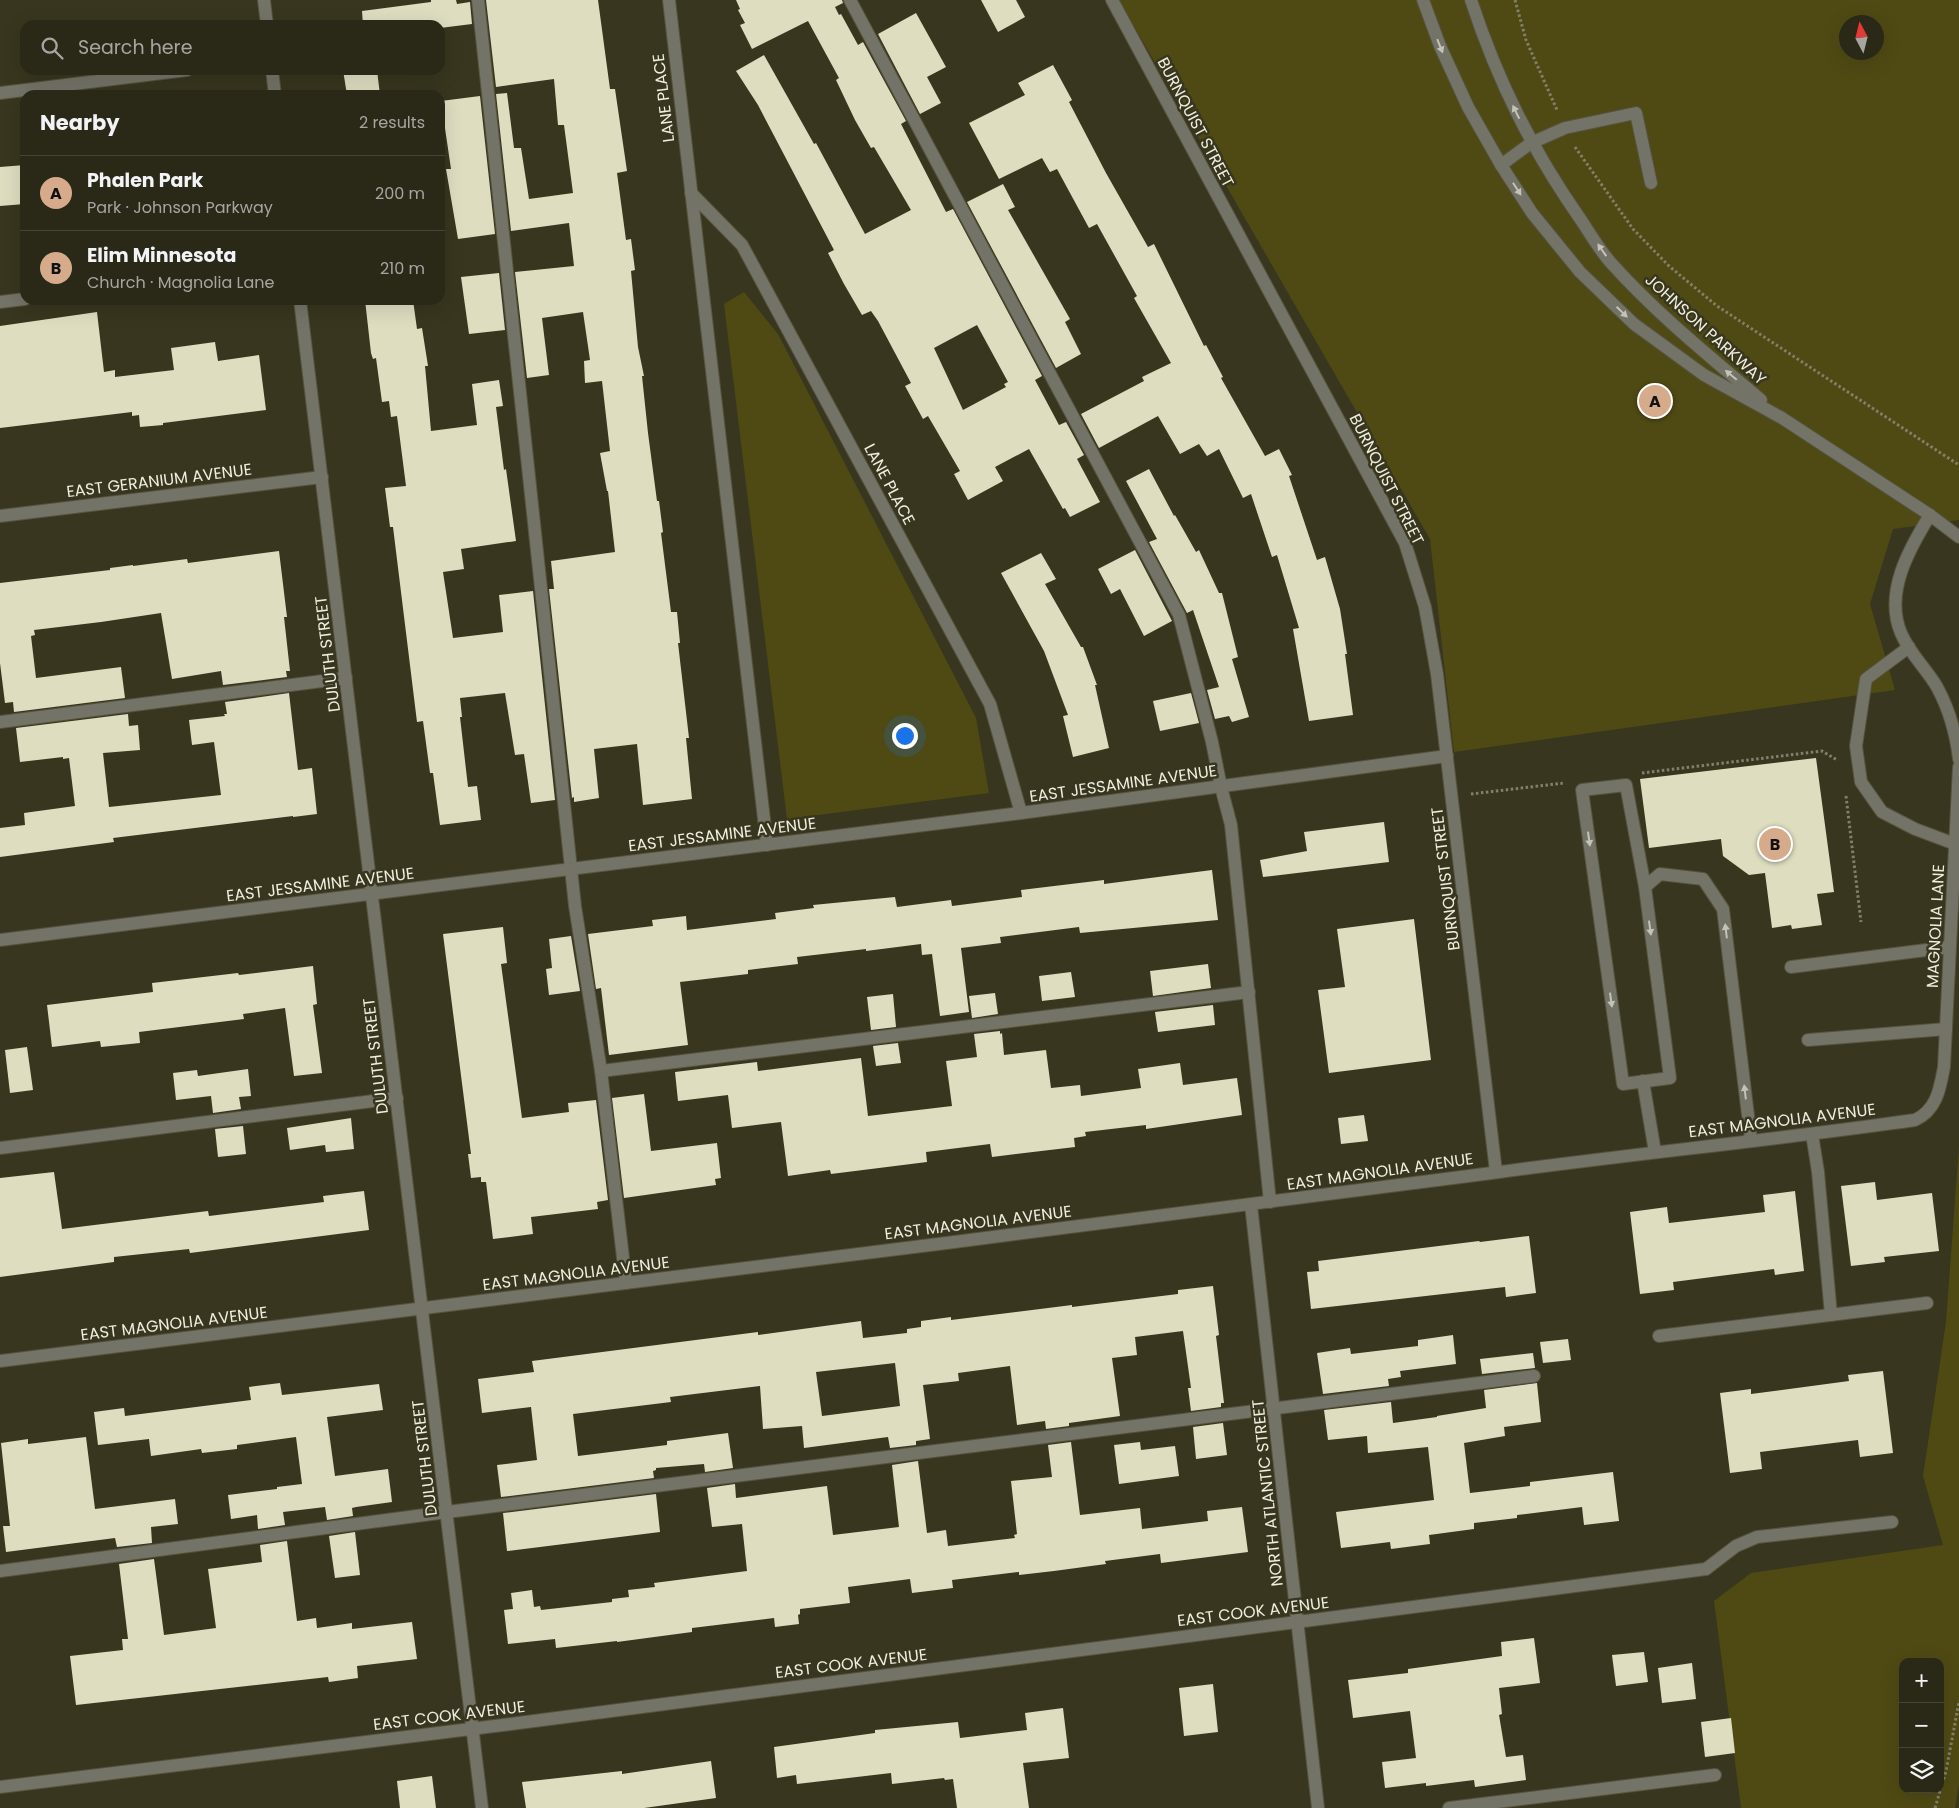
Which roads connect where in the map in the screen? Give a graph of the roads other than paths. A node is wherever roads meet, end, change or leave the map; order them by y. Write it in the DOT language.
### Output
graph roads {
  1 [pos="264,0"];
  2 [pos="478,0"];
  3 [pos="668,0"];
  4 [pos="850,0"];
  5 [pos="1112,0"];
  6 [pos="1423,0"];
  7 [pos="1472,0"];
  8 [pos="266,20"];
  9 [pos="146,75"];
  10 [pos="273,75"];
  11 [pos="24,90"];
  12 [pos="274,90"];
  13 [pos="20,91"];
  14 [pos="0,93"];
  15 [pos="1531,143"];
  16 [pos="1501,164"];
  17 [pos="1651,184"];
  18 [pos="690,193"];
  19 [pos="20,300"];
  20 [pos="0,302"];
  21 [pos="301,305"];
  22 [pos="1782,418"];
  23 [pos="322,477"];
  24 [pos="0,516"];
  25 [pos="1930,516"];
  26 [pos="1959,537"];
  27 [pos="1909,647"];
  28 [pos="346,678"];
  29 [pos="0,722"];
  30 [pos="1447,756"];
  31 [pos="1959,759"];
  32 [pos="1959,767"];
  33 [pos="1221,787"];
  34 [pos="1021,814"];
  35 [pos="1955,844"];
  36 [pos="767,845"];
  37 [pos="571,870"];
  38 [pos="1645,887"];
  39 [pos="372,894"];
  40 [pos="0,940"];
  41 [pos="1950,947"];
  42 [pos="1791,967"];
  43 [pos="1249,992"];
  44 [pos="1946,1029"];
  45 [pos="1808,1040"];
  46 [pos="601,1070"];
  47 [pos="1643,1081"];
  48 [pos="1940,1085"];
  49 [pos="396,1098"];
  50 [pos="1812,1134"];
  51 [pos="1751,1140"];
  52 [pos="0,1148"];
  53 [pos="1654,1152"];
  54 [pos="1496,1172"];
  55 [pos="1270,1202"];
  56 [pos="1251,1205"];
  57 [pos="626,1283"];
  58 [pos="1927,1303"];
  59 [pos="422,1308"];
  60 [pos="1831,1315"];
  61 [pos="1658,1336"];
  62 [pos="0,1361"];
  63 [pos="1534,1376"];
  64 [pos="1274,1408"];
  65 [pos="447,1512"];
  66 [pos="1892,1522"];
  67 [pos="0,1570"];
  68 [pos="1297,1622"];
  69 [pos="473,1728"];
  70 [pos="1715,1775"];
  71 [pos="0,1787"];
  72 [pos="482,1808"];
  73 [pos="1318,1808"];
  74 [pos="1449,1808"];
  1 -- 8 [label="street"];
  2 -- 37 [label="street"];
  3 -- 18 [label="street, LANE PLACE"];
  4 -- 33 [label="street"];
  5 -- 30 [label="street, BURNQUIST STREET"];
  6 -- 16 [label="street, JOHNSON PARKWAY, one-way"];
  15 -- 7 [label="street, JOHNSON PARKWAY, one-way"];
  9 -- 11 [label="street"];
  10 -- 12 [label="street"];
  13 -- 14 [label="street"];
  15 -- 16 [label="street"];
  15 -- 17 [label="street"];
  22 -- 15 [label="street, JOHNSON PARKWAY, one-way"];
  16 -- 22 [label="street, JOHNSON PARKWAY, one-way"];
  18 -- 34 [label="street, LANE PLACE"];
  18 -- 36 [label="street, LANE PLACE"];
  19 -- 20 [label="street"];
  21 -- 23 [label="street, DULUTH STREET"];
  22 -- 25 [label="street, JOHNSON PARKWAY"];
  23 -- 24 [label="street, EAST GERANIUM AVENUE"];
  23 -- 28 [label="street, DULUTH STREET"];
  25 -- 26 [label="street, JOHNSON PARKWAY"];
  25 -- 27 [label="street"];
  27 -- 31 [label="street"];
  27 -- 35 [label="street"];
  28 -- 29 [label="street"];
  28 -- 39 [label="street, DULUTH STREET"];
  30 -- 33 [label="street, EAST JESSAMINE AVENUE"];
  30 -- 54 [label="street, BURNQUIST STREET"];
  32 -- 35 [label="street, MAGNOLIA LANE"];
  33 -- 34 [label="street, EAST JESSAMINE AVENUE"];
  33 -- 43 [label="street"];
  34 -- 36 [label="street, EAST JESSAMINE AVENUE"];
  35 -- 41 [label="street, MAGNOLIA LANE"];
  36 -- 37 [label="street, EAST JESSAMINE AVENUE"];
  37 -- 39 [label="street, EAST JESSAMINE AVENUE"];
  37 -- 46 [label="street"];
  38 -- 47 [label="street, one-way"];
  38 -- 47 [label="street, one-way"];
  51 -- 38 [label="street, one-way"];
  39 -- 40 [label="street, EAST JESSAMINE AVENUE"];
  39 -- 49 [label="street, DULUTH STREET"];
  41 -- 42 [label="street"];
  41 -- 44 [label="street, MAGNOLIA LANE"];
  43 -- 46 [label="street"];
  43 -- 55 [label="street"];
  44 -- 45 [label="street"];
  44 -- 48 [label="street, MAGNOLIA LANE"];
  46 -- 57 [label="street"];
  47 -- 53 [label="street"];
  48 -- 50 [label="street, EAST MAGNOLIA AVENUE"];
  49 -- 52 [label="street"];
  49 -- 59 [label="street, DULUTH STREET"];
  50 -- 51 [label="street, EAST MAGNOLIA AVENUE"];
  50 -- 60 [label="street"];
  51 -- 53 [label="street, EAST MAGNOLIA AVENUE"];
  53 -- 54 [label="street, EAST MAGNOLIA AVENUE"];
  54 -- 55 [label="street, EAST MAGNOLIA AVENUE"];
  55 -- 56 [label="street, EAST MAGNOLIA AVENUE"];
  56 -- 57 [label="street, EAST MAGNOLIA AVENUE"];
  56 -- 64 [label="street, NORTH ATLANTIC STREET"];
  57 -- 59 [label="street, EAST MAGNOLIA AVENUE"];
  58 -- 60 [label="street"];
  59 -- 62 [label="street, EAST MAGNOLIA AVENUE"];
  59 -- 65 [label="street, DULUTH STREET"];
  60 -- 61 [label="street"];
  63 -- 64 [label="street"];
  64 -- 65 [label="street"];
  64 -- 68 [label="street, NORTH ATLANTIC STREET"];
  65 -- 67 [label="street"];
  65 -- 69 [label="street, DULUTH STREET"];
  66 -- 68 [label="street, EAST COOK AVENUE"];
  68 -- 69 [label="street, EAST COOK AVENUE"];
  68 -- 73 [label="street, NORTH ATLANTIC STREET"];
  69 -- 71 [label="street, EAST COOK AVENUE"];
  69 -- 72 [label="street, DULUTH STREET"];
  70 -- 74 [label="street"];
}
